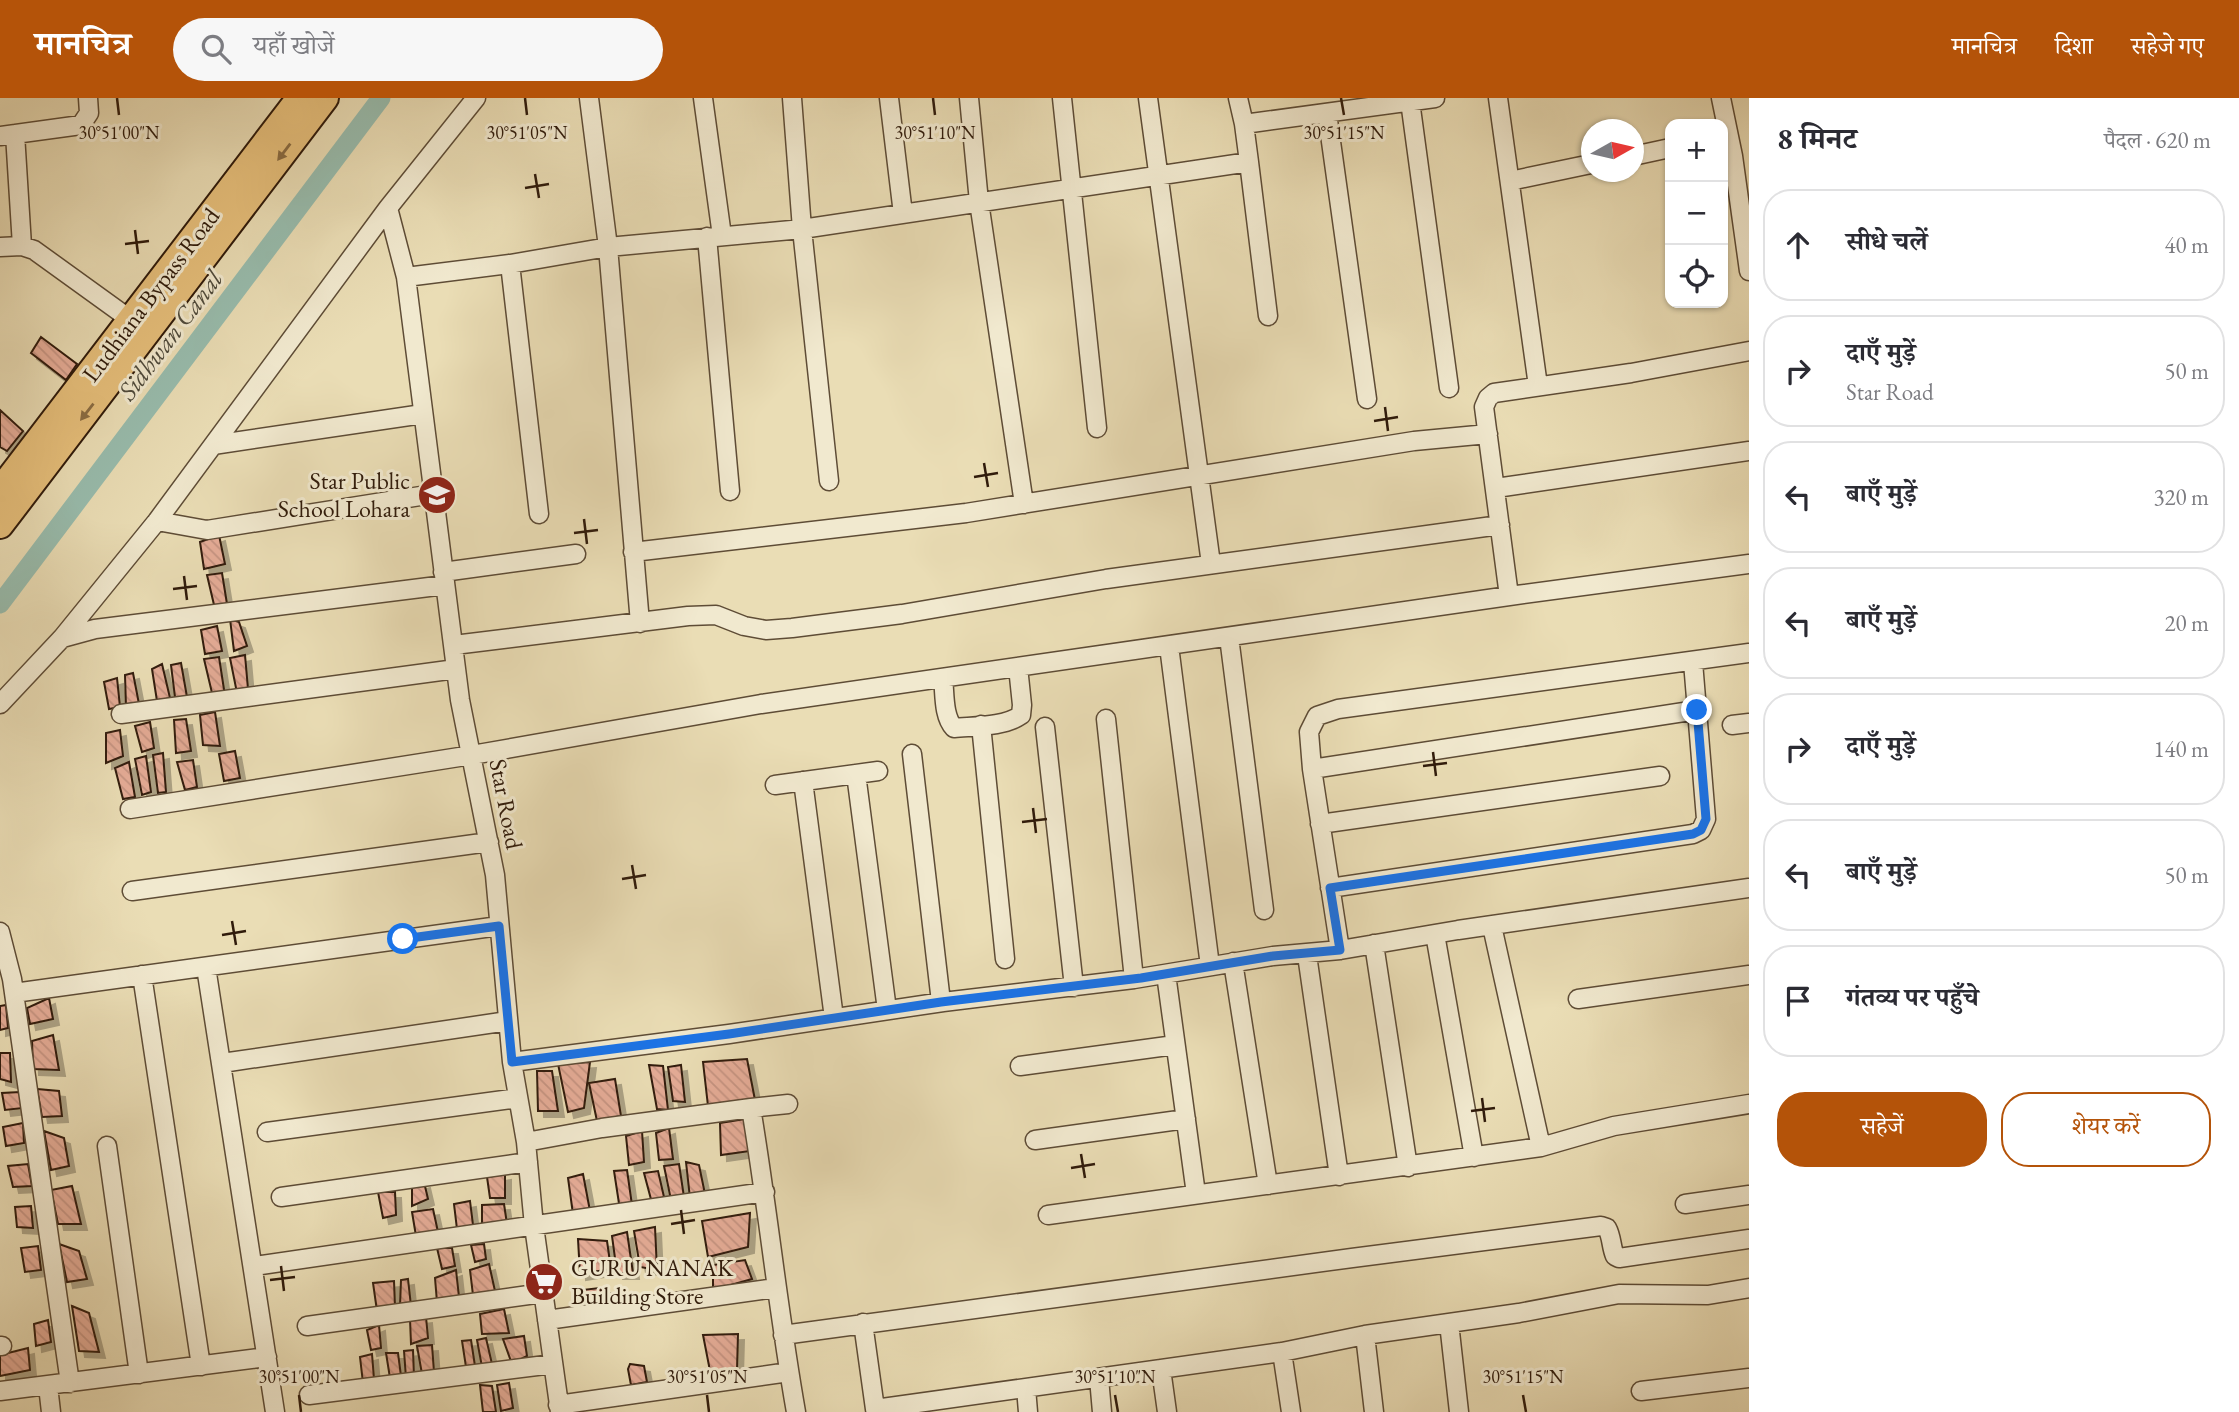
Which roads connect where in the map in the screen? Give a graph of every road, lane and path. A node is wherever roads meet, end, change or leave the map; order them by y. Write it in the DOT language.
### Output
graph roads {
  1 [pos="88,98"];
  2 [pos="300,98"];
  3 [pos="325,98"];
  4 [pos="476,98"];
  5 [pos="589,98"];
  6 [pos="703,98"];
  7 [pos="792,98"];
  8 [pos="889,98"];
  9 [pos="969,98"];
  10 [pos="1062,98"];
  11 [pos="1148,98"];
  12 [pos="1238,98"];
  13 [pos="1436,98"];
  14 [pos="1498,98"];
  15 [pos="1721,98"];
  16 [pos="1410,102"];
  17 [pos="1327,113"];
  18 [pos="1723,119"];
  19 [pos="1244,124"];
  20 [pos="7,135"];
  21 [pos="1728,140"];
  22 [pos="1665,149"];
  23 [pos="1644,154"];
  24 [pos="1741,155"];
  25 [pos="1249,162"];
  26 [pos="1581,166"];
  27 [pos="1158,176"];
  28 [pos="1510,181"];
  29 [pos="1072,188"];
  30 [pos="979,202"];
  31 [pos="388,208"];
  32 [pos="903,214"];
  33 [pos="802,229"];
  34 [pos="715,237"];
  35 [pos="22,246"];
  36 [pos="0,247"];
  37 [pos="608,247"];
  38 [pos="510,264"];
  39 [pos="1749,271"];
  40 [pos="405,277"];
  41 [pos="1268,316"];
  42 [pos="131,320"];
  43 [pos="1749,351"];
  44 [pos="1538,386"];
  45 [pos="1449,388"];
  46 [pos="1367,399"];
  47 [pos="423,414"];
  48 [pos="1097,428"];
  49 [pos="1488,434"];
  50 [pos="214,445"];
  51 [pos="1749,451"];
  52 [pos="1199,477"];
  53 [pos="829,481"];
  54 [pos="1496,488"];
  55 [pos="0,491"];
  56 [pos="730,491"];
  57 [pos="433,494"];
  58 [pos="1024,504"];
  59 [pos="539,514"];
  60 [pos="157,521"];
  61 [pos="0,525"];
  62 [pos="1500,525"];
  63 [pos="633,552"];
  64 [pos="576,554"];
  65 [pos="1211,564"];
  66 [pos="1749,564"];
  67 [pos="444,579"];
  68 [pos="1508,596"];
  69 [pos="640,623"];
  70 [pos="1229,637"];
  71 [pos="62,638"];
  72 [pos="454,645"];
  73 [pos="1169,646"];
  74 [pos="1749,653"];
  75 [pos="1693,662"];
  76 [pos="1018,667"];
  77 [pos="456,669"];
  78 [pos="943,678"];
  79 [pos="0,704"];
  80 [pos="1697,710"];
  81 [pos="121,714"];
  82 [pos="1106,719"];
  83 [pos="981,725"];
  84 [pos="1045,727"];
  85 [pos="912,754"];
  86 [pos="472,755"];
  87 [pos="1312,769"];
  88 [pos="878,771"];
  89 [pos="856,774"];
  90 [pos="1660,776"];
  91 [pos="803,781"];
  92 [pos="775,785"];
  93 [pos="130,808"];
  94 [pos="1320,824"];
  95 [pos="489,842"];
  96 [pos="1330,888"];
  97 [pos="1749,888"];
  98 [pos="132,891"];
  99 [pos="1264,910"];
  100 [pos="499,926"];
  101 [pos="1492,926"];
  102 [pos="0,932"];
  103 [pos="1435,934"];
  104 [pos="1374,944"];
  105 [pos="1340,950"];
  106 [pos="1307,954"];
  107 [pos="1005,959"];
  108 [pos="1233,962"];
  109 [pos="1210,966"];
  110 [pos="206,967"];
  111 [pos="1166,974"];
  112 [pos="142,975"];
  113 [pos="1749,975"];
  114 [pos="1134,979"];
  115 [pos="1074,986"];
  116 [pos="14,993"];
  117 [pos="1578,999"];
  118 [pos="941,1002"];
  119 [pos="887,1010"];
  120 [pos="834,1018"];
  121 [pos="508,1021"];
  122 [pos="1175,1045"];
  123 [pos="512,1062"];
  124 [pos="222,1063"];
  125 [pos="1020,1066"];
  126 [pos="518,1098"];
  127 [pos="788,1104"];
  128 [pos="1749,1104"];
  129 [pos="751,1108"];
  130 [pos="1186,1119"];
  131 [pos="267,1132"];
  132 [pos="1035,1140"];
  133 [pos="526,1142"];
  134 [pos="107,1146"];
  135 [pos="1541,1147"];
  136 [pos="1475,1157"];
  137 [pos="528,1162"];
  138 [pos="1408,1167"];
  139 [pos="1339,1176"];
  140 [pos="1268,1185"];
  141 [pos="765,1192"];
  142 [pos="1196,1194"];
  143 [pos="1749,1195"];
  144 [pos="281,1196"];
  145 [pos="1685,1204"];
  146 [pos="1048,1215"];
  147 [pos="534,1226"];
  148 [pos="1749,1239"];
  149 [pos="254,1266"];
  150 [pos="776,1288"];
  151 [pos="1749,1289"];
  152 [pos="543,1293"];
  153 [pos="547,1321"];
  154 [pos="863,1323"];
  155 [pos="1449,1323"];
  156 [pos="307,1326"];
  157 [pos="783,1335"];
  158 [pos="1365,1335"];
  159 [pos="1282,1352"];
  160 [pos="267,1357"];
  161 [pos="553,1364"];
  162 [pos="201,1366"];
  163 [pos="1161,1369"];
  164 [pos="789,1372"];
  165 [pos="139,1374"];
  166 [pos="1099,1378"];
  167 [pos="1749,1378"];
  168 [pos="70,1383"];
  169 [pos="48,1386"];
  170 [pos="1026,1388"];
  171 [pos="0,1391"];
  172 [pos="1641,1391"];
  173 [pos="309,1395"];
  174 [pos="559,1408"];
  175 [pos="876,1411"];
  176 [pos="51,1412"];
  177 [pos="275,1412"];
  178 [pos="796,1412"];
  179 [pos="1028,1412"];
  180 [pos="1102,1412"];
  181 [pos="1167,1412"];
  182 [pos="1291,1412"];
  183 [pos="1374,1412"];
  184 [pos="1459,1412"];
  1 -- 20 [label="street"];
  2 -- 42 [label="highway, Ludhiana Bypass Road"];
  3 -- 61 [label="highway, Ludhiana Bypass Road, one-way"];
  4 -- 31 [label="street"];
  5 -- 37 [label="street"];
  6 -- 34 [label="street"];
  7 -- 33 [label="street"];
  8 -- 32 [label="street"];
  9 -- 30 [label="street"];
  10 -- 29 [label="street"];
  11 -- 27 [label="street"];
  12 -- 19 [label="street"];
  13 -- 16 [label="street"];
  14 -- 28 [label="street"];
  15 -- 18 [label="street"];
  16 -- 17 [label="street"];
  16 -- 45 [label="street"];
  17 -- 19 [label="street"];
  17 -- 46 [label="street"];
  19 -- 25 [label="street"];
  20 -- 35 [label="street"];
  21 -- 24 [label="street"];
  22 -- 23 [label="street"];
  24 -- 39 [label="street"];
  25 -- 27 [label="street"];
  25 -- 41 [label="street"];
  26 -- 28 [label="street"];
  27 -- 29 [label="street"];
  27 -- 52 [label="street"];
  28 -- 44 [label="street"];
  29 -- 30 [label="street"];
  29 -- 48 [label="street"];
  30 -- 32 [label="street"];
  30 -- 58 [label="street"];
  31 -- 40 [label="street, Star Road"];
  31 -- 50 [label="street"];
  32 -- 33 [label="street"];
  33 -- 34 [label="street"];
  33 -- 53 [label="street"];
  34 -- 37 [label="street"];
  34 -- 56 [label="street"];
  35 -- 36 [label="street"];
  35 -- 42 [label="street"];
  37 -- 38 [label="street"];
  37 -- 63 [label="street"];
  38 -- 40 [label="street"];
  38 -- 59 [label="street"];
  40 -- 47 [label="street, Star Road"];
  42 -- 55 [label="highway, Ludhiana Bypass Road"];
  43 -- 44 [label="street"];
  44 -- 49 [label="street"];
  47 -- 50 [label="street"];
  47 -- 57 [label="street, Star Road"];
  49 -- 52 [label="street"];
  49 -- 54 [label="street"];
  50 -- 60 [label="street"];
  51 -- 54 [label="street"];
  52 -- 58 [label="street"];
  52 -- 65 [label="street"];
  54 -- 62 [label="street"];
  57 -- 60 [label="street"];
  57 -- 67 [label="street, Star Road"];
  58 -- 63 [label="street"];
  60 -- 71 [label="street"];
  62 -- 65 [label="street"];
  62 -- 68 [label="street"];
  63 -- 69 [label="street"];
  64 -- 67 [label="street"];
  65 -- 69 [label="street"];
  66 -- 68 [label="street"];
  67 -- 71 [label="street"];
  67 -- 72 [label="street, Star Road"];
  68 -- 70 [label="street"];
  69 -- 72 [label="street"];
  70 -- 73 [label="street"];
  70 -- 99 [label="street"];
  71 -- 79 [label="street"];
  72 -- 77 [label="street, Star Road"];
  73 -- 76 [label="street"];
  73 -- 109 [label="street"];
  74 -- 75 [label="street"];
  75 -- 80 [label="street"];
  75 -- 87 [label="street"];
  76 -- 78 [label="street"];
  76 -- 83 [label="street"];
  77 -- 81 [label="street"];
  77 -- 86 [label="street, Star Road"];
  78 -- 83 [label="street"];
  78 -- 86 [label="street"];
  80 -- 87 [label="street"];
  80 -- 96 [label="street"];
  82 -- 114 [label="street"];
  83 -- 107 [label="street"];
  84 -- 115 [label="street"];
  85 -- 118 [label="street"];
  86 -- 93 [label="street"];
  86 -- 95 [label="street, Star Road"];
  87 -- 94 [label="street"];
  88 -- 89 [label="street"];
  89 -- 91 [label="street"];
  89 -- 119 [label="street"];
  90 -- 94 [label="street"];
  91 -- 92 [label="street"];
  91 -- 120 [label="street"];
  94 -- 96 [label="street"];
  95 -- 98 [label="street"];
  95 -- 100 [label="street, Star Road"];
  96 -- 105 [label="street"];
  97 -- 101 [label="street"];
  100 -- 110 [label="street"];
  100 -- 121 [label="street, Star Road"];
  101 -- 103 [label="street"];
  101 -- 135 [label="street"];
  102 -- 116 [label="street"];
  103 -- 104 [label="street"];
  103 -- 136 [label="street"];
  104 -- 105 [label="street"];
  104 -- 138 [label="street"];
  105 -- 106 [label="street"];
  106 -- 108 [label="street"];
  106 -- 139 [label="street"];
  108 -- 109 [label="street"];
  108 -- 140 [label="street"];
  109 -- 111 [label="street"];
  110 -- 112 [label="street"];
  110 -- 124 [label="street"];
  111 -- 114 [label="street"];
  111 -- 122 [label="street"];
  112 -- 116 [label="street"];
  112 -- 162 [label="street"];
  113 -- 117 [label="street"];
  114 -- 115 [label="street"];
  115 -- 118 [label="street"];
  116 -- 168 [label="street"];
  118 -- 119 [label="street"];
  119 -- 120 [label="street"];
  120 -- 123 [label="street"];
  121 -- 123 [label="street, Star Road"];
  121 -- 124 [label="street"];
  122 -- 125 [label="street"];
  122 -- 130 [label="street"];
  123 -- 126 [label="street, Star Road"];
  124 -- 149 [label="street"];
  126 -- 131 [label="street"];
  126 -- 133 [label="street, Star Road"];
  127 -- 129 [label="street"];
  128 -- 135 [label="street"];
  129 -- 133 [label="street"];
  129 -- 141 [label="street"];
  130 -- 132 [label="street"];
  130 -- 142 [label="street"];
  133 -- 137 [label="street, Star Road"];
  134 -- 165 [label="street"];
  135 -- 136 [label="street"];
  136 -- 138 [label="street"];
  137 -- 144 [label="street"];
  137 -- 147 [label="street, Star Road"];
  138 -- 139 [label="street"];
  139 -- 140 [label="street"];
  140 -- 142 [label="street"];
  141 -- 147 [label="street"];
  141 -- 150 [label="street"];
  142 -- 146 [label="street"];
  143 -- 145 [label="street"];
  147 -- 149 [label="street"];
  147 -- 152 [label="street, Star Road"];
  148 -- 154 [label="street"];
  149 -- 160 [label="street"];
  150 -- 153 [label="street"];
  150 -- 157 [label="street"];
  151 -- 155 [label="street"];
  152 -- 153 [label="street, Star Road"];
  152 -- 156 [label="street"];
  153 -- 161 [label="street, Star Road"];
  154 -- 157 [label="street"];
  154 -- 175 [label="street"];
  155 -- 158 [label="street"];
  155 -- 184 [label="street"];
  157 -- 164 [label="street"];
  158 -- 159 [label="street"];
  158 -- 183 [label="street"];
  159 -- 163 [label="street"];
  159 -- 182 [label="street"];
  160 -- 162 [label="street"];
  160 -- 177 [label="street"];
  161 -- 173 [label="street"];
  161 -- 174 [label="street, Star Road"];
  162 -- 165 [label="street"];
  163 -- 166 [label="street"];
  163 -- 181 [label="street"];
  164 -- 174 [label="street"];
  164 -- 178 [label="street"];
  165 -- 168 [label="street"];
  166 -- 170 [label="street"];
  166 -- 180 [label="street"];
  167 -- 172 [label="street"];
  168 -- 169 [label="street"];
  169 -- 171 [label="street"];
  169 -- 176 [label="street"];
  170 -- 175 [label="street"];
  170 -- 179 [label="street"];
}
